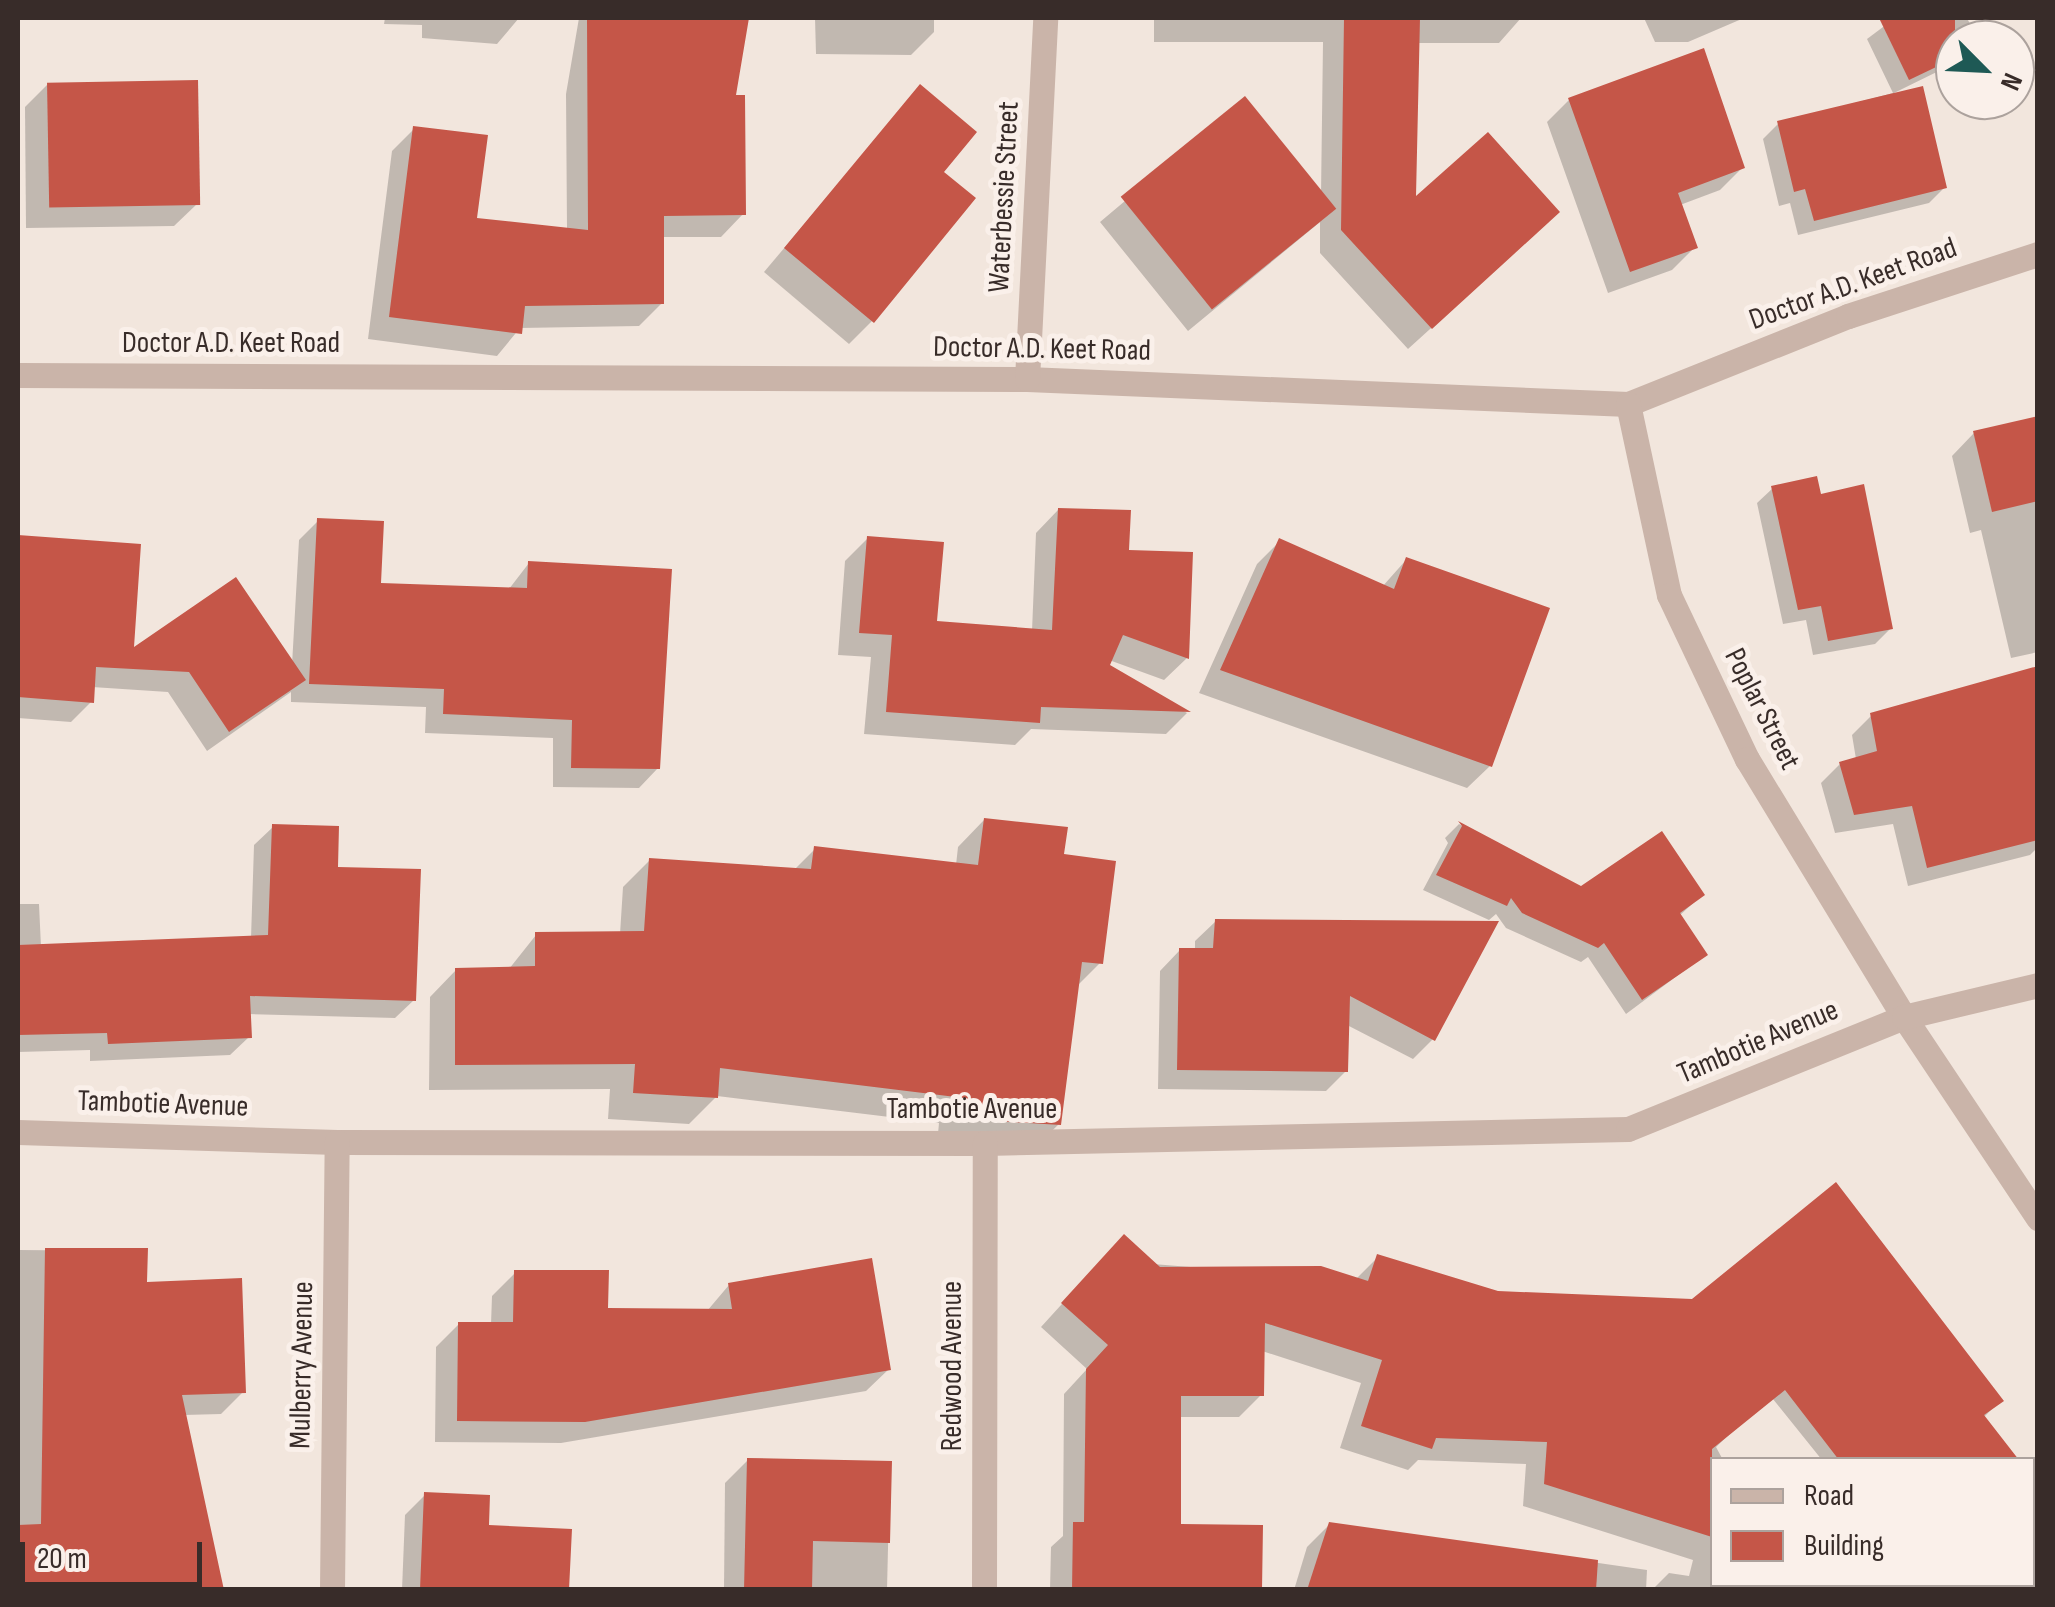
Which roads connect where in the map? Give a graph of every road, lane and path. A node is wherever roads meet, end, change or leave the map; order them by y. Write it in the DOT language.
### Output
graph roads {
  1 [pos="1046,18"];
  2 [pos="2038,254"];
  3 [pos="18,375"];
  4 [pos="1028,379"];
  5 [pos="1628,404"];
  6 [pos="2038,985"];
  7 [pos="1904,1017"];
  8 [pos="18,1132"];
  9 [pos="337,1142"];
  10 [pos="986,1143"];
  11 [pos="2038,1218"];
  12 [pos="332,1590"];
  13 [pos="984,1590"];
  1 -- 4 [label="street, Waterbessie Street"];
  2 -- 5 [label="street, Doctor A.D. Keet Road"];
  3 -- 4 [label="street, Doctor A.D. Keet Road"];
  4 -- 5 [label="street, Doctor A.D. Keet Road"];
  5 -- 7 [label="street, Poplar Street"];
  6 -- 7 [label="street"];
  7 -- 10 [label="street, Tambotie Avenue"];
  7 -- 11 [label="street, Poplar Street"];
  8 -- 9 [label="street, Tambotie Avenue"];
  9 -- 10 [label="street, Tambotie Avenue"];
  9 -- 12 [label="street, Mulberry Avenue"];
  10 -- 13 [label="street, Redwood Avenue"];
}
